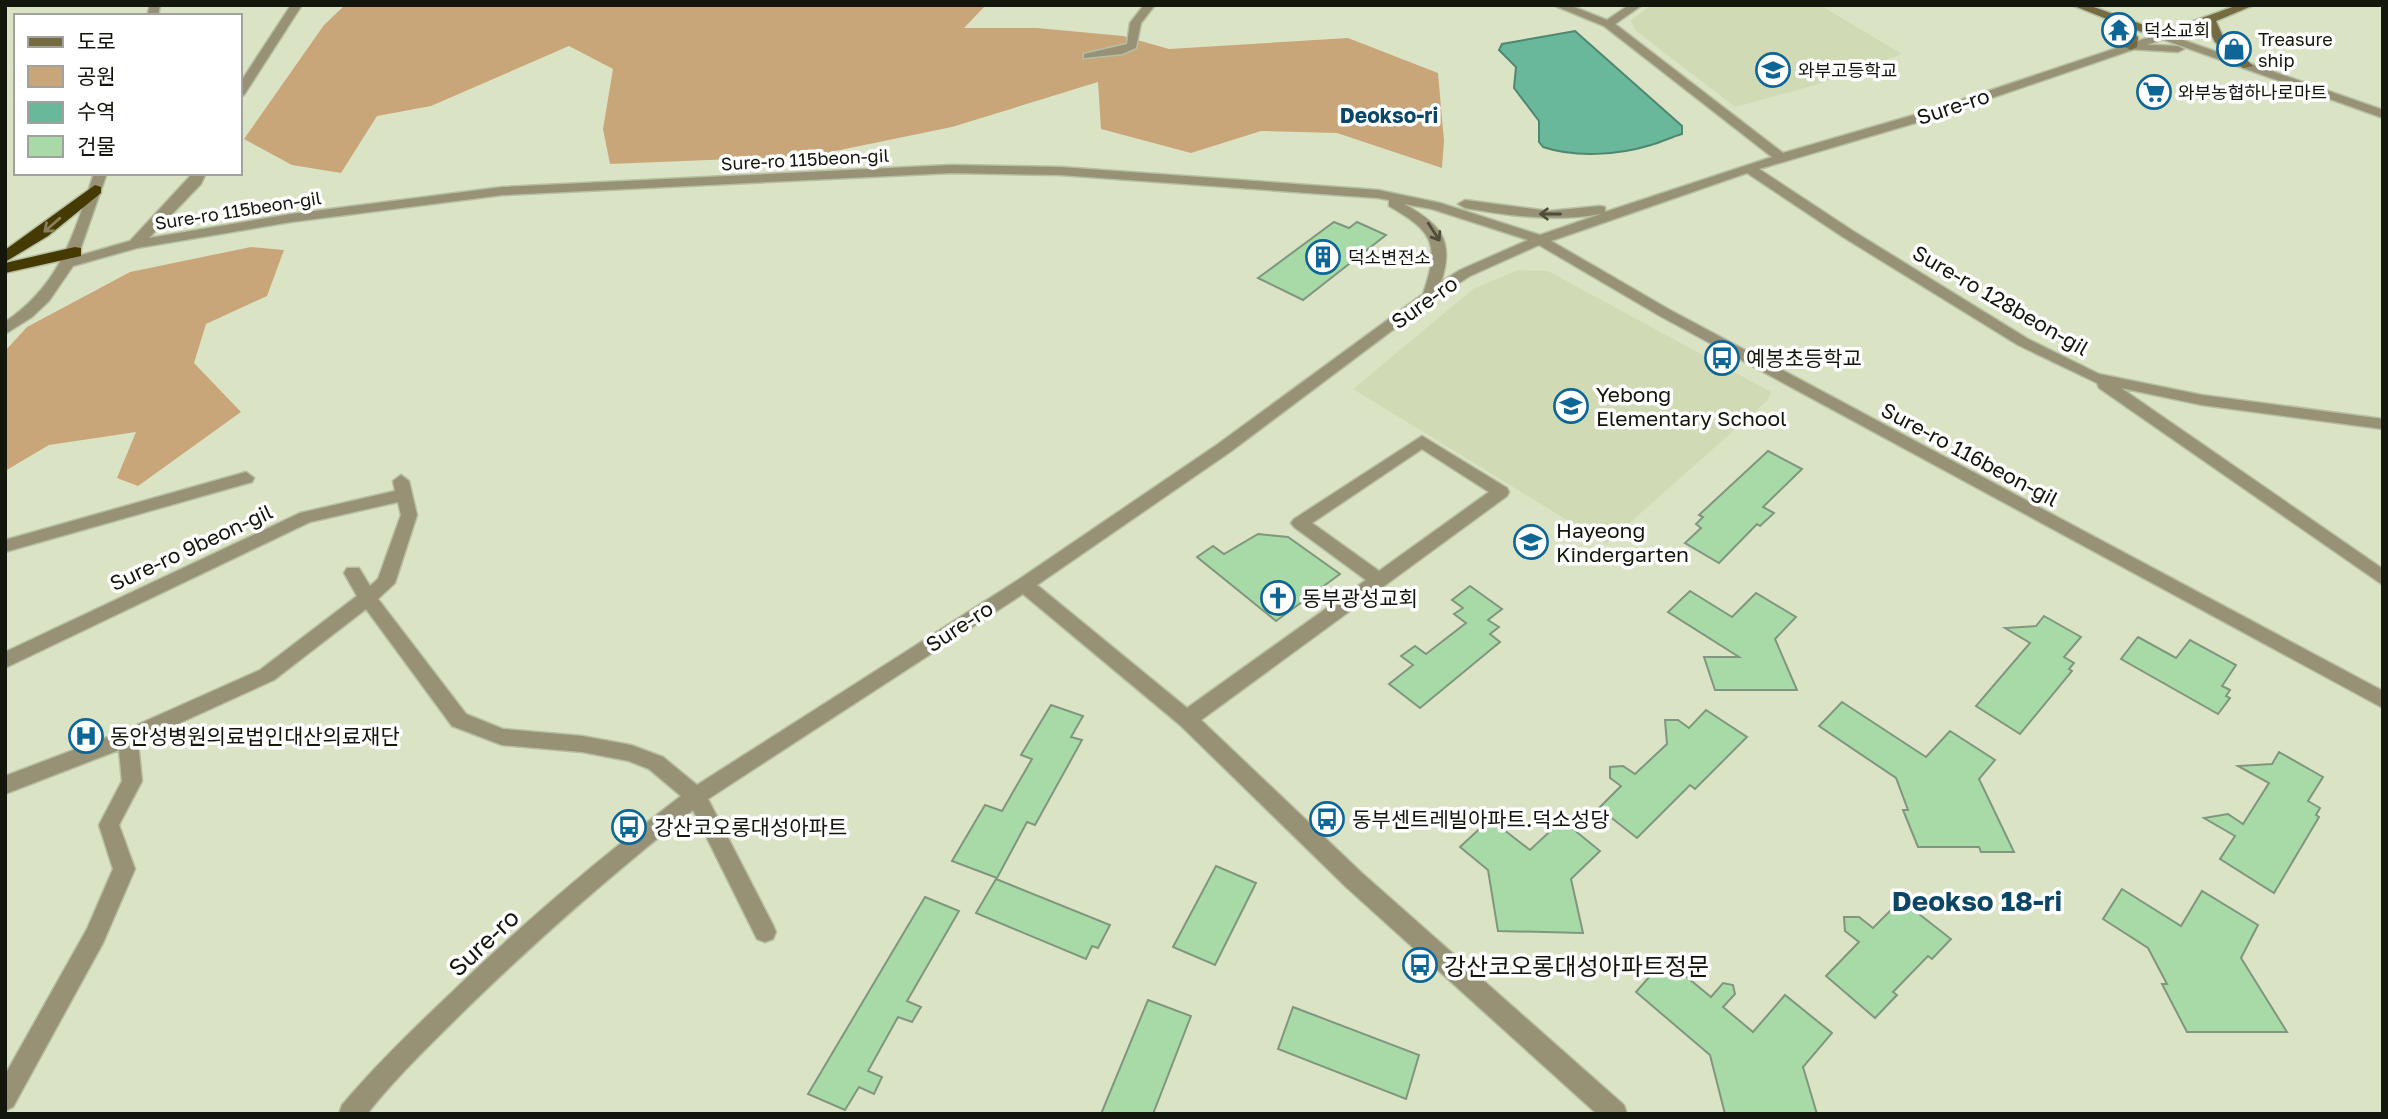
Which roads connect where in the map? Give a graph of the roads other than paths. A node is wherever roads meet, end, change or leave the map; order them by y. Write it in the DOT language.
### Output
graph roads {
  1 [pos="297,5"];
  2 [pos="1150,5"];
  3 [pos="1558,5"];
  4 [pos="1637,5"];
  5 [pos="2077,5"];
  6 [pos="2249,5"];
  7 [pos="2095,11"];
  8 [pos="2210,20"];
  9 [pos="1608,24"];
  10 [pos="2163,36"];
  11 [pos="2131,47"];
  12 [pos="2216,55"];
  13 [pos="1088,56"];
  14 [pos="2247,66"];
  15 [pos="242,89"];
  16 [pos="2383,114"];
  17 [pos="1781,158"];
  18 [pos="1748,168"];
  19 [pos="199,175"];
  20 [pos="98,181"];
  21 [pos="1381,195"];
  22 [pos="1642,204"];
  23 [pos="1540,240"];
  24 [pos="135,244"];
  25 [pos="5,257"];
  26 [pos="72,258"];
  27 [pos="5,268"];
  28 [pos="5,280"];
  29 [pos="1429,296"];
  30 [pos="5,328"];
  31 [pos="2095,378"];
  32 [pos="2383,424"];
  33 [pos="246,478"];
  34 [pos="5,546"];
  35 [pos="353,573"];
  36 [pos="2383,578"];
  37 [pos="1379,580"];
  38 [pos="1024,585"];
  39 [pos="367,597"];
  40 [pos="5,661"];
  41 [pos="2383,699"];
  42 [pos="1187,719"];
  43 [pos="128,738"];
  44 [pos="5,785"];
  45 [pos="696,796"];
  46 [pos="765,932"];
  47 [pos="5,1099"];
  48 [pos="351,1114"];
  49 [pos="1615,1114"];
  1 -- 15 [label="street"];
  2 -- 13 [label="street"];
  3 -- 9 [label="street"];
  4 -- 9 [label="street"];
  5 -- 7 [label="main road"];
  6 -- 8 [label="main road, Sure-ro"];
  7 -- 10 [label="main road"];
  7 -- 11 [label="main road"];
  8 -- 10 [label="main road, Sure-ro"];
  8 -- 14 [label="main road"];
  9 -- 17 [label="street"];
  10 -- 11 [label="street, Sure-ro"];
  10 -- 12 [label="street"];
  11 -- 12 [label="street"];
  11 -- 17 [label="street, Sure-ro"];
  12 -- 14 [label="street"];
  14 -- 16 [label="street"];
  17 -- 18 [label="street, Sure-ro"];
  18 -- 22 [label="street, Sure-ro"];
  18 -- 31 [label="street, Sure-ro 128beon-gil"];
  19 -- 24 [label="street"];
  20 -- 25 [label="highway, one-way"];
  20 -- 26 [label="street"];
  22 -- 21 [label="street, one-way"];
  21 -- 23 [label="street, Sure-ro 115beon-gil"];
  21 -- 24 [label="street, Sure-ro 115beon-gil"];
  21 -- 29 [label="street, one-way"];
  22 -- 23 [label="street, Sure-ro"];
  23 -- 29 [label="street, Sure-ro"];
  23 -- 41 [label="street, Sure-ro 116beon-gil"];
  24 -- 26 [label="street, Sure-ro 115beon-gil"];
  26 -- 27 [label="highway"];
  26 -- 28 [label="highway"];
  26 -- 30 [label="street"];
  29 -- 38 [label="street, Sure-ro"];
  31 -- 32 [label="street, Sure-ro 128beon-gil"];
  31 -- 36 [label="street"];
  33 -- 34 [label="street"];
  35 -- 39 [label="street"];
  37 -- 37 [label="street"];
  37 -- 42 [label="street"];
  38 -- 42 [label="street"];
  38 -- 45 [label="street, Sure-ro"];
  39 -- 40 [label="street, Sure-ro 9beon-gil"];
  39 -- 43 [label="street"];
  39 -- 45 [label="street"];
  42 -- 49 [label="street"];
  43 -- 44 [label="street"];
  43 -- 47 [label="street"];
  45 -- 46 [label="street"];
  45 -- 48 [label="street, Sure-ro"];
}
